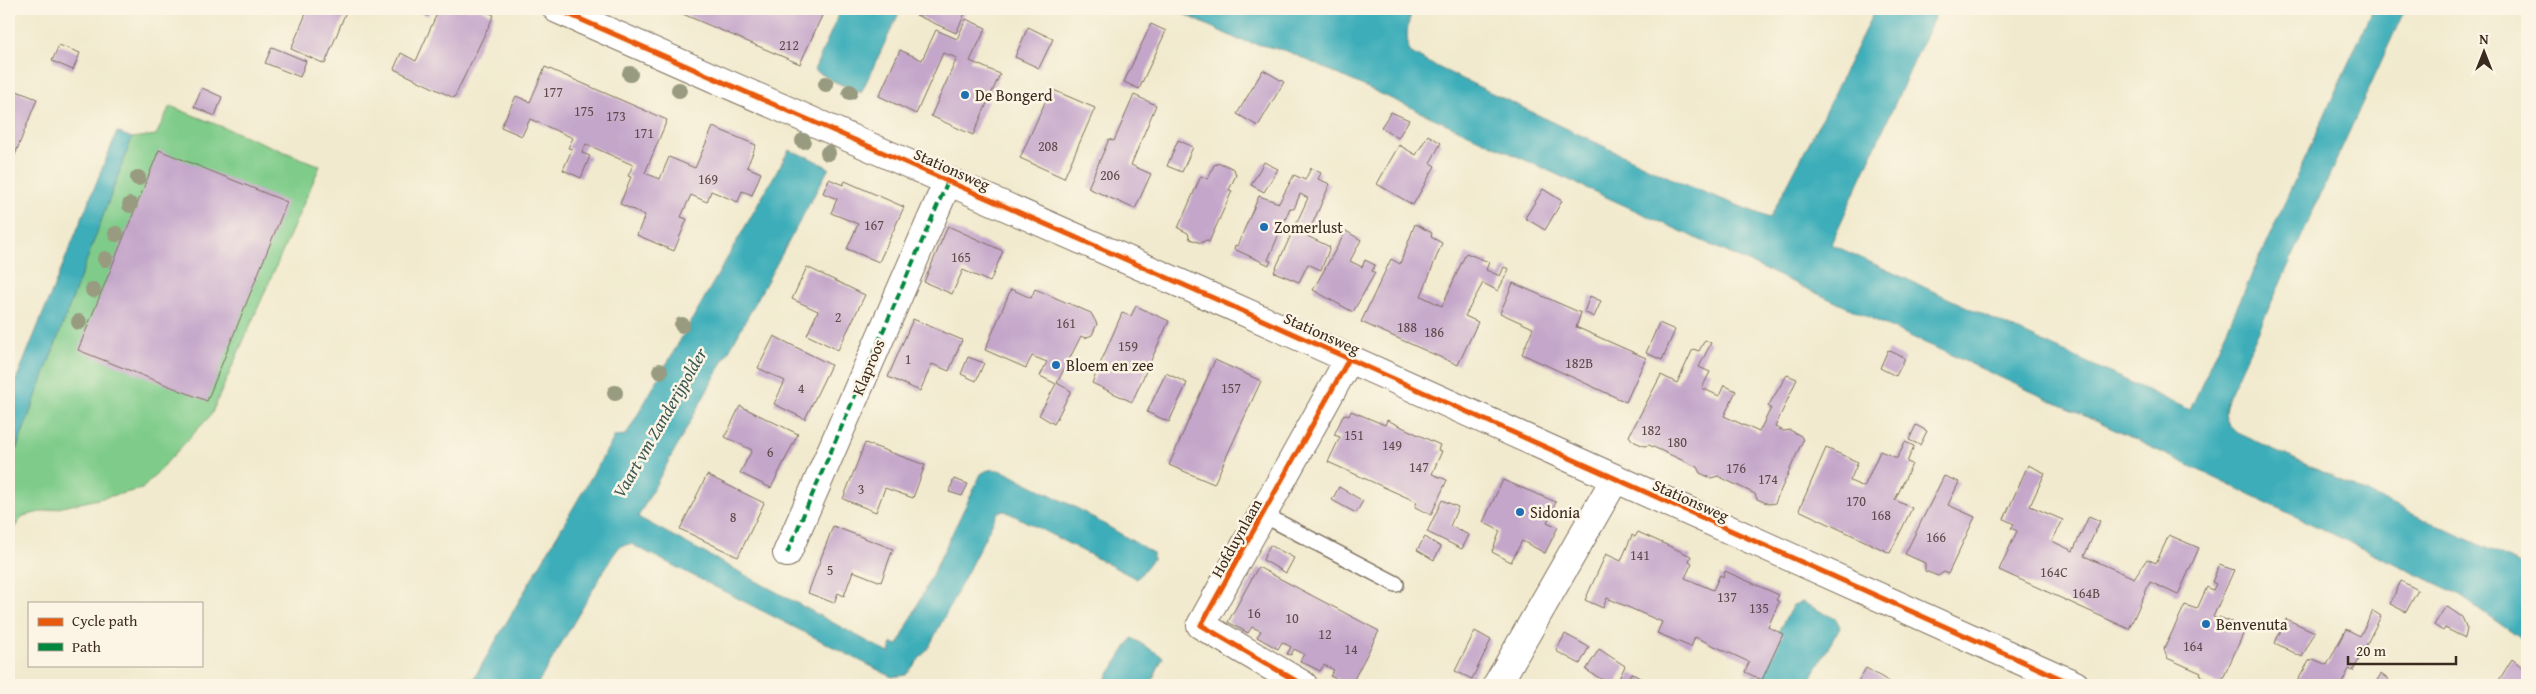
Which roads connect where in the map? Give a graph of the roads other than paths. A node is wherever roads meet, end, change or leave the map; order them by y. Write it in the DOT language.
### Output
graph roads {
  1 [pos="556,9"];
  2 [pos="948,181"];
  3 [pos="1349,359"];
  4 [pos="1615,479"];
  5 [pos="1264,515"];
  6 [pos="787,553"];
  7 [pos="1396,584"];
  8 [pos="1303,685"];
  9 [pos="1497,685"];
  10 [pos="2075,685"];
  1 -- 2 [label="street, Stationsweg"];
  2 -- 3 [label="street, Stationsweg"];
  2 -- 6 [label="street, Klaproos"];
  3 -- 4 [label="street, Stationsweg"];
  3 -- 5 [label="street, Hofduynlaan"];
  4 -- 9 [label="street"];
  4 -- 10 [label="street, Stationsweg"];
  5 -- 7 [label="lane, Hofduynlaan"];
  5 -- 8 [label="street, Hofduynlaan"];
}
